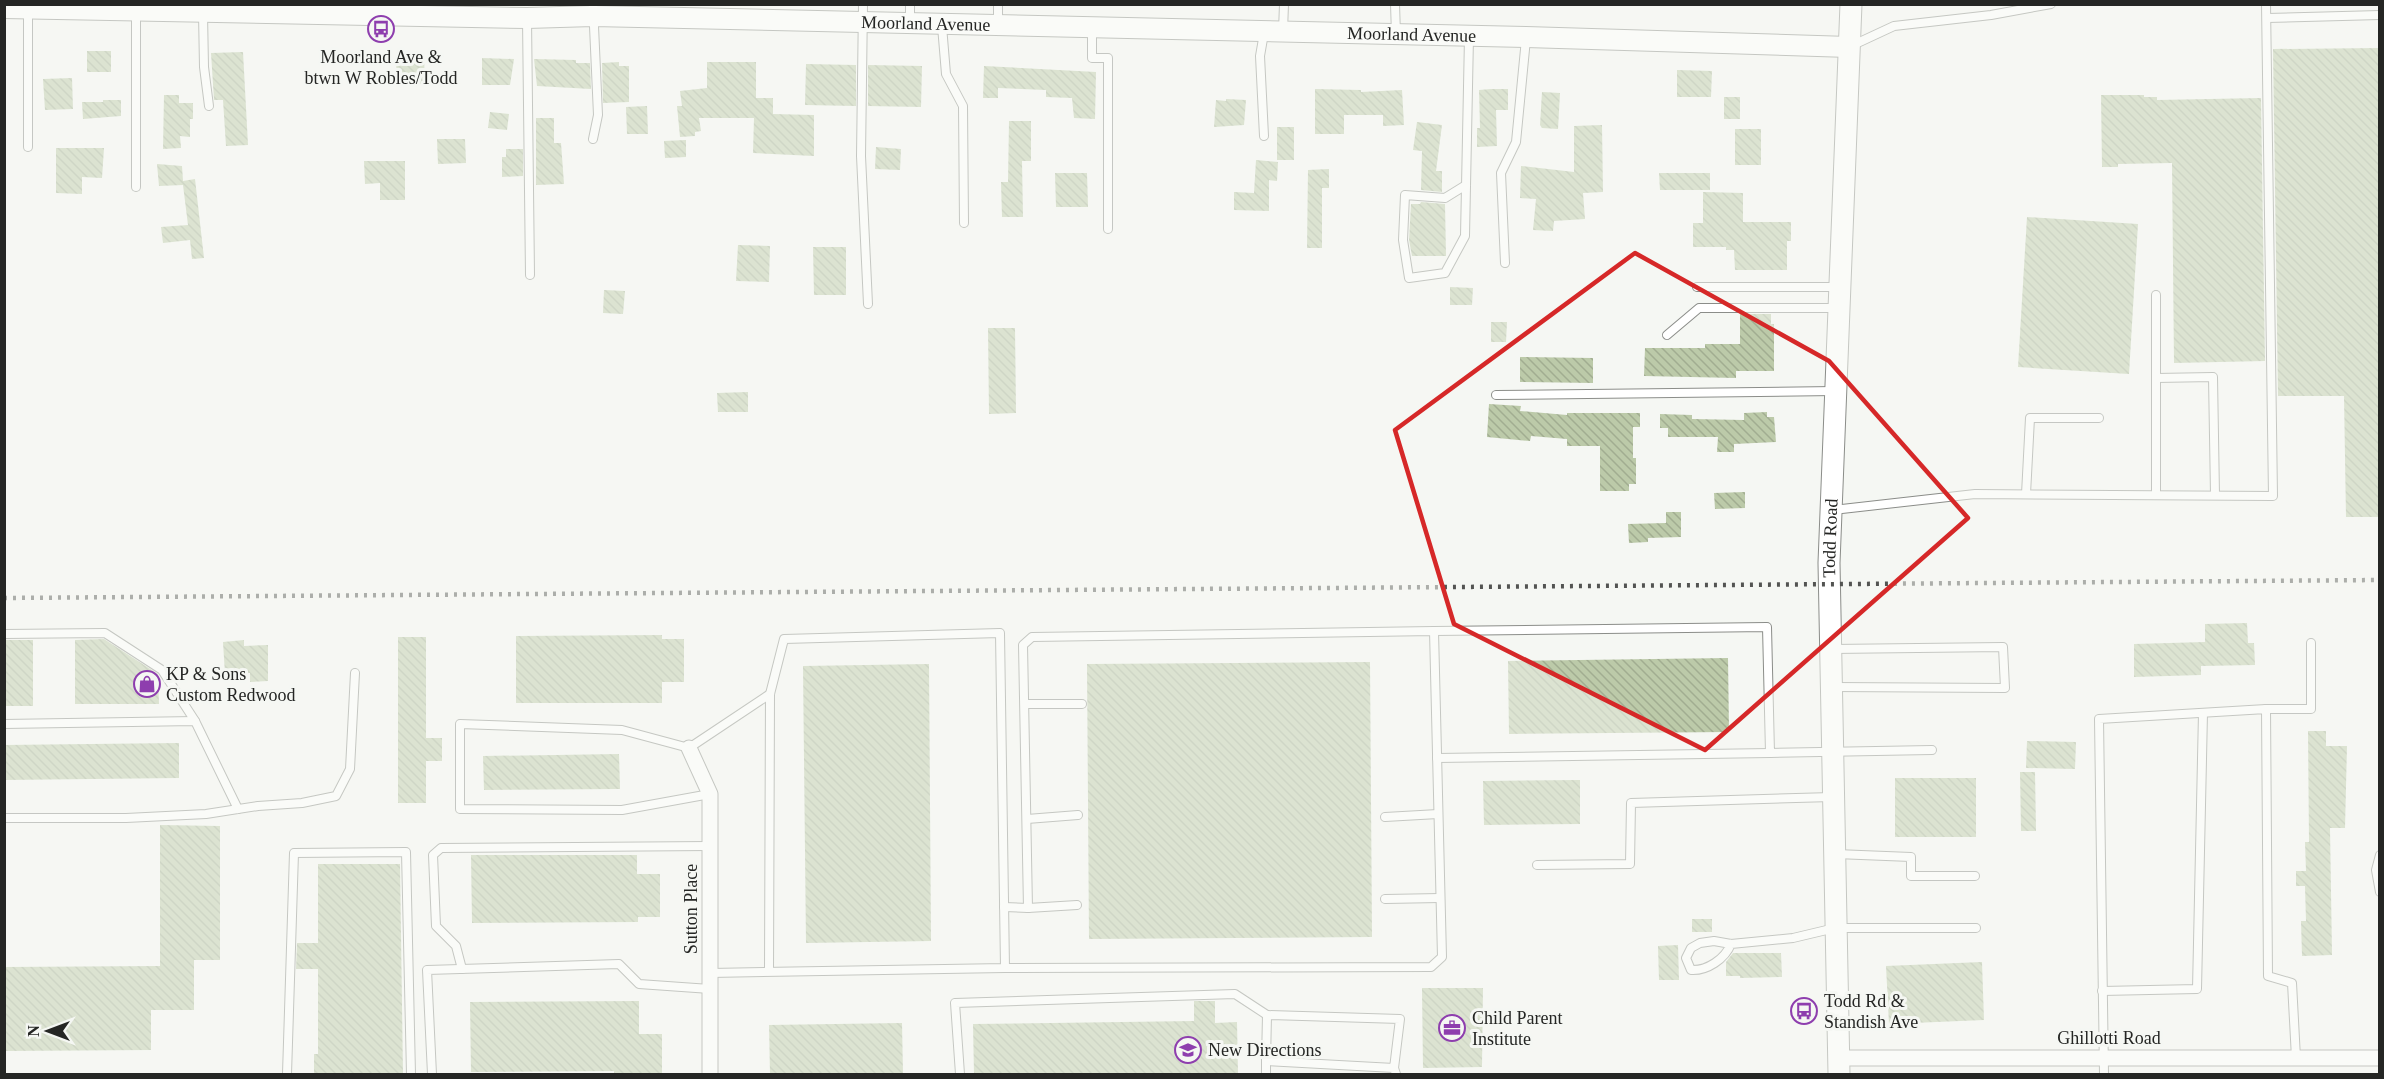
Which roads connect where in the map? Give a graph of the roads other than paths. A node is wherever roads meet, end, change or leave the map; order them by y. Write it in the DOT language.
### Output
graph roads {
  1 [pos="998,4"];
  2 [pos="1284,4"];
  3 [pos="1395,4"];
  4 [pos="1851,4"];
  5 [pos="2051,4"];
  6 [pos="2266,4"];
  7 [pos="36,7"];
  8 [pos="4,8"];
  9 [pos="329,9"];
  10 [pos="379,9"];
  11 [pos="136,10"];
  12 [pos="496,10"];
  13 [pos="593,10"];
  14 [pos="203,11"];
  15 [pos="862,13"];
  16 [pos="910,14"];
  17 [pos="2379,15"];
  18 [pos="527,18"];
  19 [pos="2267,18"];
  20 [pos="942,24"];
  21 [pos="998,25"];
  22 [pos="1092,28"];
  23 [pos="1274,32"];
  24 [pos="1396,35"];
  25 [pos="1469,37"];
  26 [pos="1526,37"];
  27 [pos="1849,47"];
  28 [pos="209,106"];
  29 [pos="1264,136"];
  30 [pos="593,139"];
  31 [pos="28,147"];
  32 [pos="1466,185"];
  33 [pos="136,187"];
  34 [pos="964,223"];
  35 [pos="1108,229"];
  36 [pos="1505,263"];
  37 [pos="530,275"];
  38 [pos="1696,287"];
  39 [pos="1840,287"];
  40 [pos="2156,295"];
  41 [pos="868,303"];
  42 [pos="1840,309"];
  43 [pos="1667,335"];
  44 [pos="2156,378"];
  45 [pos="1837,391"];
  46 [pos="1496,395"];
  47 [pos="2099,418"];
  48 [pos="2026,494"];
  49 [pos="2156,495"];
  50 [pos="2215,495"];
  51 [pos="1833,510"];
  52 [pos="1434,631"];
  53 [pos="4,634"];
  54 [pos="2311,643"];
  55 [pos="1831,649"];
  56 [pos="355,673"];
  57 [pos="1832,687"];
  58 [pos="770,694"];
  59 [pos="1025,704"];
  60 [pos="1082,704"];
  61 [pos="2266,709"];
  62 [pos="2203,713"];
  63 [pos="195,721"];
  64 [pos="4,724"];
  65 [pos="688,748"];
  66 [pos="1932,750"];
  67 [pos="1770,753"];
  68 [pos="1833,753"];
  69 [pos="1437,758"];
  70 [pos="710,794"];
  71 [pos="1833,797"];
  72 [pos="238,809"];
  73 [pos="1438,814"];
  74 [pos="1078,815"];
  75 [pos="1386,817"];
  76 [pos="4,818"];
  77 [pos="1027,819"];
  78 [pos="710,846"];
  79 [pos="1834,854"];
  80 [pos="2379,855"];
  81 [pos="1537,865"];
  82 [pos="1975,876"];
  83 [pos="2379,892"];
  84 [pos="1440,898"];
  85 [pos="1385,899"];
  86 [pos="1077,905"];
  87 [pos="1004,907"];
  88 [pos="1028,908"];
  89 [pos="1835,928"];
  90 [pos="1976,928"];
  91 [pos="1731,944"];
  92 [pos="1005,968"];
  93 [pos="462,969"];
  94 [pos="769,972"];
  95 [pos="710,973"];
  96 [pos="710,989"];
  97 [pos="2102,991"];
  98 [pos="1267,1015"];
  99 [pos="2103,1058"];
  100 [pos="2295,1058"];
  101 [pos="2379,1058"];
  102 [pos="1266,1061"];
  103 [pos="1838,1066"];
  104 [pos="1395,1071"];
  105 [pos="287,1074"];
  106 [pos="411,1074"];
  107 [pos="432,1074"];
  108 [pos="710,1074"];
  109 [pos="960,1074"];
  110 [pos="1266,1074"];
  111 [pos="2104,1074"];
  1 -- 21 [label="lane"];
  2 -- 23 [label="lane"];
  3 -- 24 [label="lane"];
  4 -- 27 [label="main road, Todd Road"];
  5 -- 27 [label="lane"];
  6 -- 19 [label="lane"];
  7 -- 8 [label="street, Moorland Avenue"];
  7 -- 11 [label="street, Moorland Avenue"];
  7 -- 31 [label="lane"];
  9 -- 10 [label="street, Moorland Avenue"];
  9 -- 14 [label="street, Moorland Avenue"];
  10 -- 12 [label="street, Moorland Avenue"];
  11 -- 14 [label="street, Moorland Avenue"];
  11 -- 33 [label="lane"];
  12 -- 18 [label="street, Moorland Avenue"];
  13 -- 15 [label="street, Moorland Avenue"];
  13 -- 18 [label="street, Moorland Avenue"];
  13 -- 30 [label="lane"];
  14 -- 28 [label="lane"];
  15 -- 16 [label="street, Moorland Avenue"];
  15 -- 41 [label="lane"];
  16 -- 20 [label="street, Moorland Avenue"];
  17 -- 19 [label="lane"];
  18 -- 37 [label="lane"];
  19 -- 50 [label="lane"];
  20 -- 21 [label="street, Moorland Avenue"];
  20 -- 34 [label="lane"];
  21 -- 22 [label="street, Moorland Avenue"];
  22 -- 23 [label="street, Moorland Avenue"];
  22 -- 35 [label="lane"];
  23 -- 24 [label="street, Moorland Avenue"];
  23 -- 29 [label="lane"];
  24 -- 25 [label="street, Moorland Avenue"];
  25 -- 26 [label="street, Moorland Avenue"];
  25 -- 32 [label="lane"];
  26 -- 27 [label="street, Moorland Avenue"];
  26 -- 36 [label="lane"];
  27 -- 39 [label="main road, Todd Road"];
  32 -- 32 [label="lane"];
  38 -- 39 [label="lane"];
  39 -- 42 [label="main road, Todd Road"];
  40 -- 44 [label="lane"];
  42 -- 43 [label="lane"];
  42 -- 45 [label="main road, Todd Road"];
  44 -- 49 [label="lane"];
  44 -- 50 [label="lane"];
  45 -- 46 [label="lane"];
  45 -- 51 [label="main road, Todd Road"];
  47 -- 48 [label="lane"];
  48 -- 49 [label="lane"];
  48 -- 51 [label="lane"];
  49 -- 50 [label="lane"];
  51 -- 55 [label="main road, Todd Road"];
  52 -- 59 [label="lane"];
  52 -- 67 [label="lane"];
  52 -- 69 [label="lane"];
  53 -- 63 [label="lane"];
  54 -- 61 [label="lane"];
  55 -- 57 [label="main road, Todd Road"];
  55 -- 57 [label="lane"];
  56 -- 72 [label="lane"];
  57 -- 68 [label="main road, Todd Road"];
  58 -- 65 [label="lane"];
  58 -- 87 [label="lane"];
  58 -- 94 [label="lane"];
  59 -- 60 [label="lane"];
  59 -- 77 [label="lane"];
  61 -- 62 [label="lane"];
  61 -- 100 [label="lane"];
  62 -- 97 [label="lane"];
  62 -- 97 [label="lane"];
  63 -- 64 [label="lane"];
  63 -- 72 [label="lane"];
  65 -- 70 [label="street, Sutton Place"];
  65 -- 70 [label="lane"];
  66 -- 68 [label="lane"];
  67 -- 68 [label="lane"];
  67 -- 69 [label="lane"];
  68 -- 71 [label="main road, Todd Road"];
  69 -- 73 [label="lane"];
  70 -- 78 [label="street, Sutton Place"];
  71 -- 79 [label="main road, Todd Road"];
  71 -- 81 [label="lane"];
  72 -- 76 [label="lane"];
  73 -- 75 [label="lane"];
  73 -- 84 [label="lane"];
  74 -- 77 [label="lane"];
  77 -- 88 [label="lane"];
  78 -- 93 [label="lane"];
  78 -- 95 [label="street, Sutton Place"];
  79 -- 82 [label="lane"];
  79 -- 89 [label="main road, Todd Road"];
  80 -- 83 [label="lane"];
  84 -- 85 [label="lane"];
  84 -- 92 [label="lane"];
  86 -- 88 [label="lane"];
  87 -- 88 [label="lane"];
  87 -- 92 [label="lane"];
  89 -- 90 [label="lane"];
  89 -- 91 [label="lane"];
  89 -- 103 [label="main road, Todd Road"];
  91 -- 91 [label="lane"];
  92 -- 94 [label="lane"];
  93 -- 96 [label="lane"];
  93 -- 107 [label="lane"];
  94 -- 95 [label="lane"];
  95 -- 96 [label="street, Sutton Place"];
  96 -- 108 [label="street, Sutton Place"];
  97 -- 99 [label="lane"];
  98 -- 102 [label="lane"];
  98 -- 104 [label="lane"];
  98 -- 109 [label="lane"];
  99 -- 100 [label="street, Ghillotti Road"];
  99 -- 103 [label="street, Ghillotti Road"];
  99 -- 111 [label="lane"];
  100 -- 101 [label="street, Ghillotti Road"];
  102 -- 104 [label="lane"];
  102 -- 110 [label="lane"];
  105 -- 106 [label="lane"];
}
